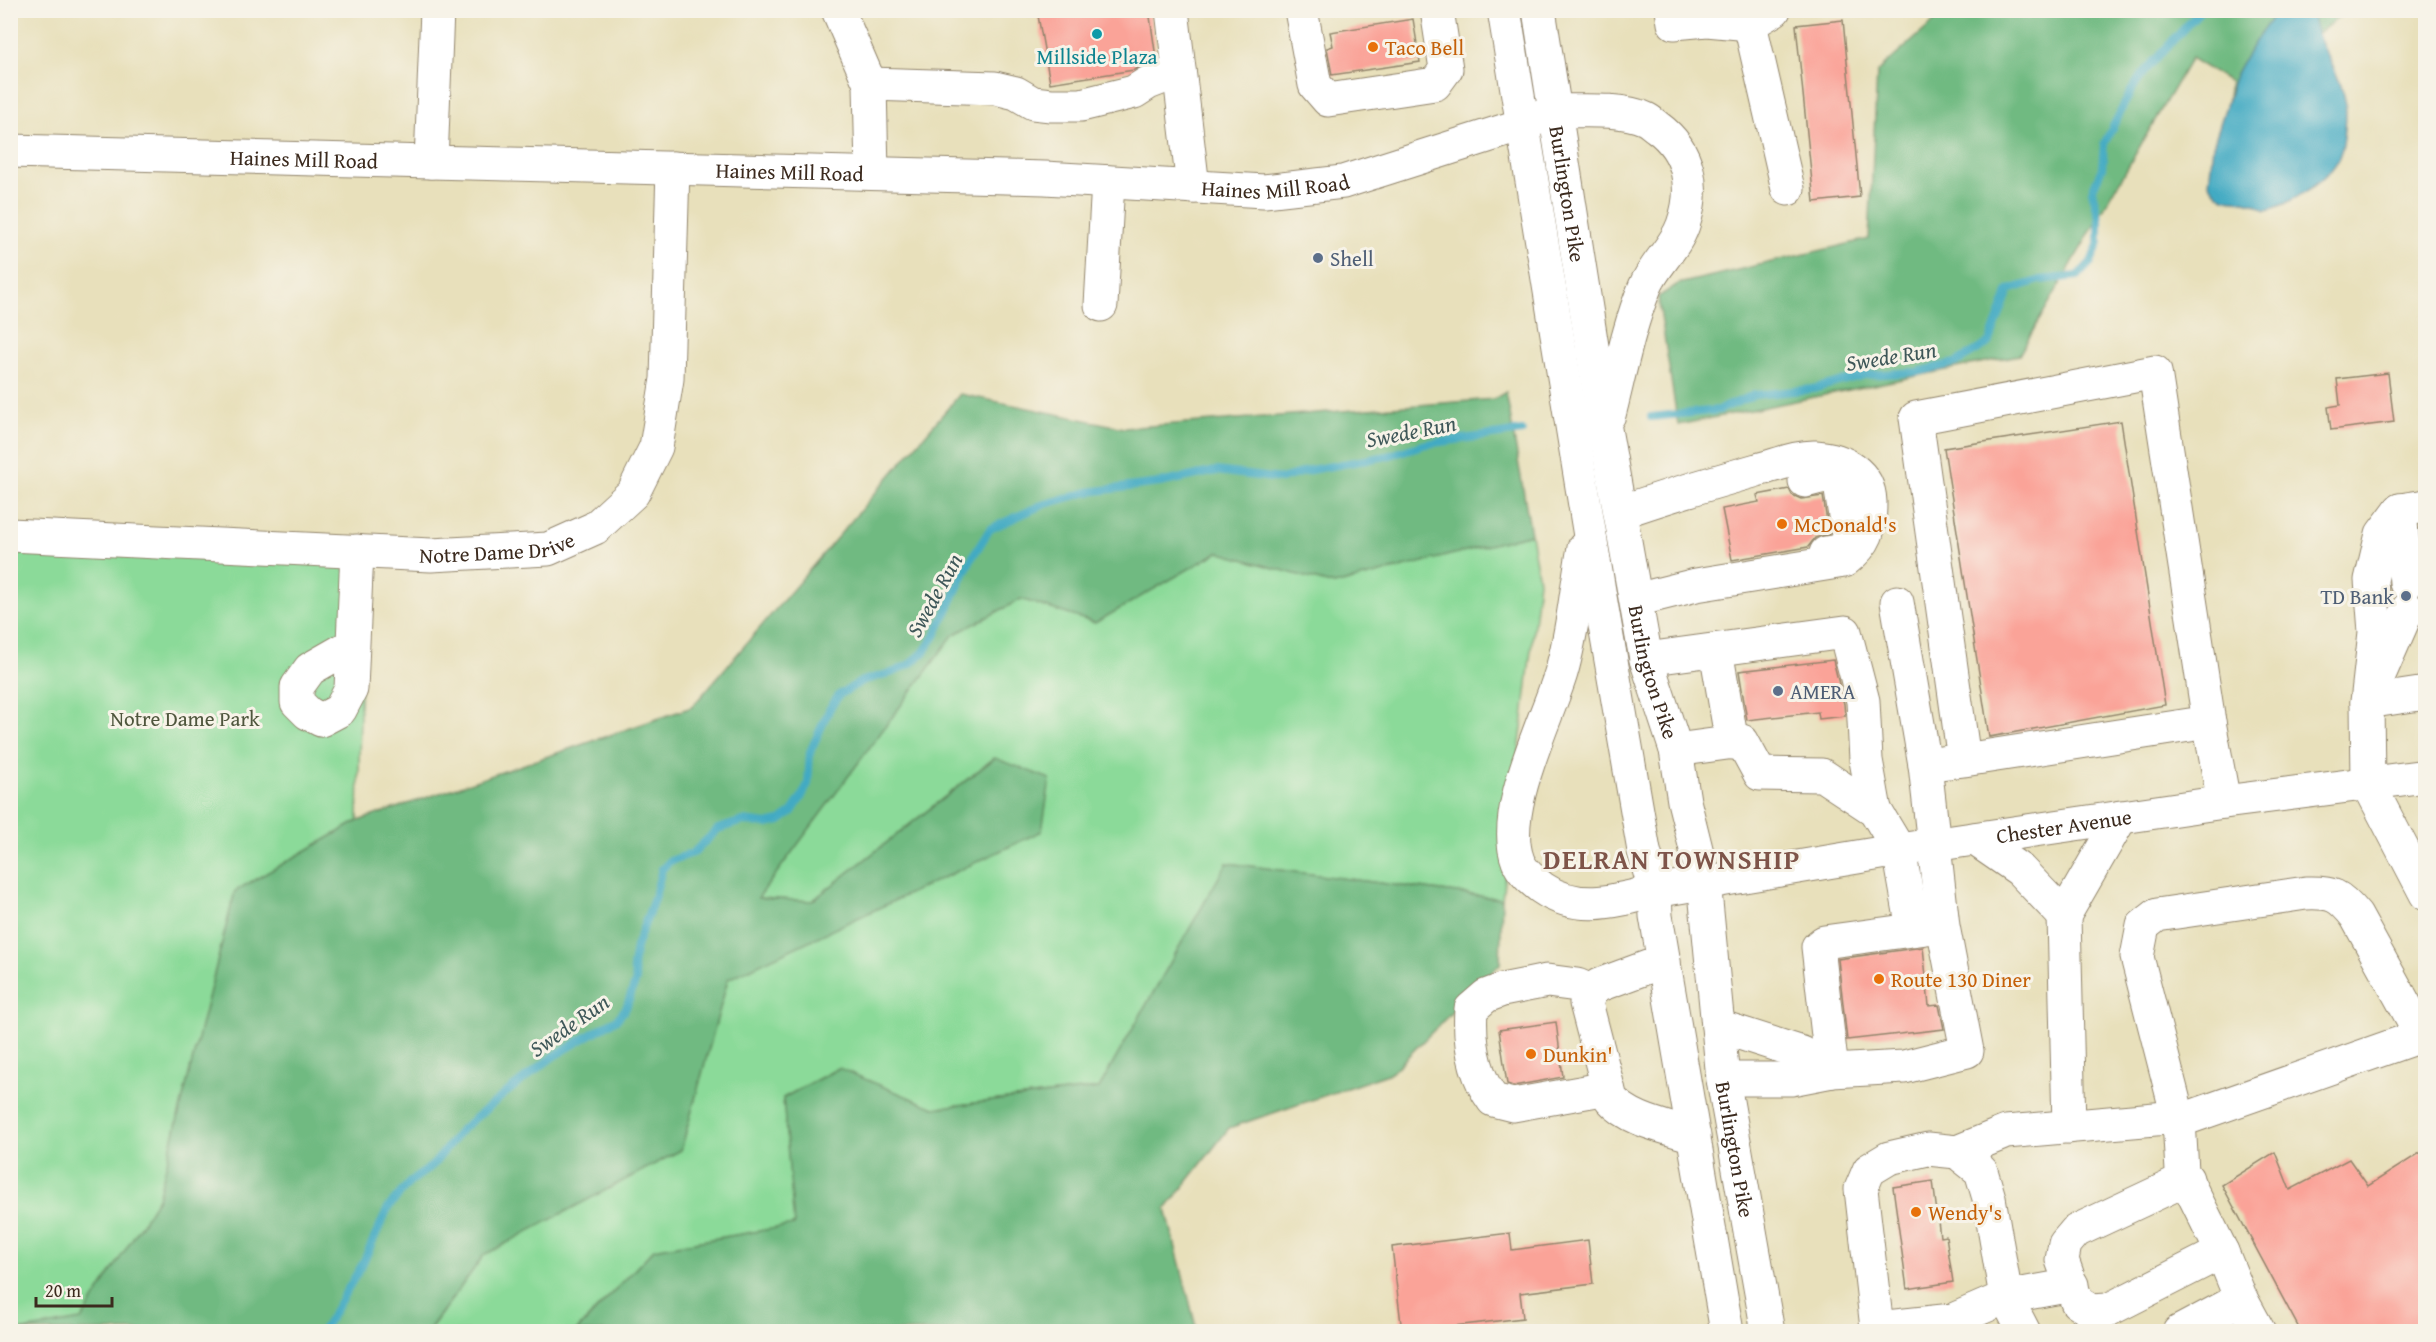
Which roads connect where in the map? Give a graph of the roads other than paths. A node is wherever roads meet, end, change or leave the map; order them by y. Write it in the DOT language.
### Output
graph roads {
  1 [pos="436,10"];
  2 [pos="838,10"];
  3 [pos="1172,10"];
  4 [pos="1301,10"];
  5 [pos="1437,10"];
  6 [pos="1504,10"];
  7 [pos="1672,10"];
  8 [pos="1539,11"];
  9 [pos="1754,15"];
  10 [pos="1179,70"];
  11 [pos="870,84"];
  12 [pos="1556,111"];
  13 [pos="1522,125"];
  14 [pos="10,151"];
  15 [pos="431,162"];
  16 [pos="673,168"];
  17 [pos="873,173"];
  18 [pos="1108,182"];
  19 [pos="1193,187"];
  20 [pos="1788,189"];
  21 [pos="1101,305"];
  22 [pos="1605,429"];
  23 [pos="2413,508"];
  24 [pos="1621,512"];
  25 [pos="1588,523"];
  26 [pos="10,535"];
  27 [pos="357,551"];
  28 [pos="1636,600"];
  29 [pos="1897,602"];
  30 [pos="352,645"];
  31 [pos="1716,650"];
  32 [pos="1646,659"];
  33 [pos="2426,693"];
  34 [pos="2367,702"];
  35 [pos="2209,722"];
  36 [pos="1732,743"];
  37 [pos="1676,750"];
  38 [pos="1964,760"];
  39 [pos="1925,765"];
  40 [pos="2426,776"];
  41 [pos="2368,783"];
  42 [pos="2224,802"];
  43 [pos="1875,810"];
  44 [pos="2121,818"];
  45 [pos="1975,839"];
  46 [pos="1935,845"];
  47 [pos="1899,850"];
  48 [pos="1704,881"];
  49 [pos="1655,891"];
  50 [pos="2426,894"];
  51 [pos="2064,916"];
  52 [pos="1928,927"];
  53 [pos="1664,961"];
  54 [pos="1591,992"];
  55 [pos="1718,1026"];
  56 [pos="2424,1035"];
  57 [pos="1832,1071"];
  58 [pos="1723,1078"];
  59 [pos="1609,1093"];
  60 [pos="2178,1119"];
  61 [pos="2069,1127"];
  62 [pos="1694,1136"];
  63 [pos="1957,1152"];
  64 [pos="2187,1179"];
  65 [pos="2222,1252"];
  66 [pos="2072,1286"];
  67 [pos="2007,1298"];
  68 [pos="2241,1299"];
  69 [pos="1877,1330"];
  70 [pos="1727,1332"];
  71 [pos="1768,1332"];
  72 [pos="2024,1332"];
  73 [pos="2178,1332"];
  74 [pos="2259,1332"];
  1 -- 15 [label="main road"];
  2 -- 11 [label="main road"];
  3 -- 10 [label="main road"];
  4 -- 5 [label="main road"];
  6 -- 13 [label="main road, Burlington Pike"];
  7 -- 9 [label="main road"];
  8 -- 12 [label="main road, Burlington Pike"];
  9 -- 20 [label="main road"];
  10 -- 11 [label="main road"];
  10 -- 19 [label="main road"];
  11 -- 17 [label="main road"];
  12 -- 13 [label="main road, Haines Mill Road"];
  12 -- 22 [label="main road, Burlington Pike"];
  12 -- 22 [label="main road"];
  13 -- 19 [label="main road, Haines Mill Road"];
  13 -- 25 [label="main road, Burlington Pike"];
  14 -- 15 [label="main road, Haines Mill Road"];
  15 -- 16 [label="main road, Haines Mill Road"];
  16 -- 17 [label="main road, Haines Mill Road"];
  16 -- 27 [label="main road, Notre Dame Drive"];
  17 -- 18 [label="main road, Haines Mill Road"];
  18 -- 19 [label="main road, Haines Mill Road"];
  18 -- 21 [label="main road"];
  22 -- 24 [label="main road, Burlington Pike"];
  23 -- 34 [label="main road"];
  23 -- 34 [label="main road"];
  24 -- 28 [label="main road, Burlington Pike"];
  24 -- 28 [label="main road"];
  25 -- 49 [label="main road, Burlington Pike"];
  25 -- 49 [label="main road, Chester Avenue"];
  26 -- 27 [label="main road, Notre Dame Drive"];
  27 -- 30 [label="main road"];
  28 -- 32 [label="main road, Burlington Pike"];
  29 -- 39 [label="main road"];
  31 -- 32 [label="main road"];
  31 -- 36 [label="main road"];
  31 -- 43 [label="main road"];
  32 -- 37 [label="main road, Burlington Pike"];
  33 -- 34 [label="main road"];
  34 -- 41 [label="main road"];
  35 -- 38 [label="main road"];
  35 -- 38 [label="main road"];
  35 -- 42 [label="main road"];
  36 -- 37 [label="main road"];
  36 -- 43 [label="main road"];
  37 -- 48 [label="main road, Burlington Pike"];
  38 -- 39 [label="main road"];
  39 -- 46 [label="main road"];
  40 -- 41 [label="main road, Chester Avenue"];
  41 -- 42 [label="main road, Chester Avenue"];
  41 -- 50 [label="main road"];
  42 -- 44 [label="main road, Chester Avenue"];
  43 -- 47 [label="main road"];
  44 -- 45 [label="main road, Chester Avenue"];
  44 -- 51 [label="main road"];
  45 -- 46 [label="main road, Chester Avenue"];
  45 -- 51 [label="main road"];
  46 -- 47 [label="main road, Chester Avenue"];
  46 -- 52 [label="main road"];
  47 -- 48 [label="main road, Chester Avenue"];
  47 -- 52 [label="main road"];
  48 -- 49 [label="main road, Chester Avenue"];
  48 -- 55 [label="main road, Burlington Pike"];
  49 -- 53 [label="main road, Burlington Pike"];
  51 -- 61 [label="main road"];
  52 -- 57 [label="main road"];
  52 -- 57 [label="main road"];
  53 -- 54 [label="main road"];
  53 -- 62 [label="main road, Burlington Pike"];
  54 -- 59 [label="main road"];
  54 -- 59 [label="main road"];
  55 -- 57 [label="main road"];
  55 -- 58 [label="main road, Burlington Pike"];
  56 -- 60 [label="main road"];
  56 -- 60 [label="main road"];
  57 -- 58 [label="main road"];
  58 -- 71 [label="main road, Burlington Pike"];
  59 -- 62 [label="main road"];
  60 -- 61 [label="main road"];
  60 -- 64 [label="main road"];
  61 -- 63 [label="main road"];
  62 -- 70 [label="main road, Burlington Pike"];
  63 -- 67 [label="main road"];
  63 -- 69 [label="main road"];
  64 -- 65 [label="main road"];
  64 -- 66 [label="main road"];
  65 -- 66 [label="main road"];
  65 -- 68 [label="main road"];
  66 -- 67 [label="main road"];
  67 -- 69 [label="main road"];
  67 -- 72 [label="main road"];
  68 -- 73 [label="main road"];
  68 -- 74 [label="main road"];
}
